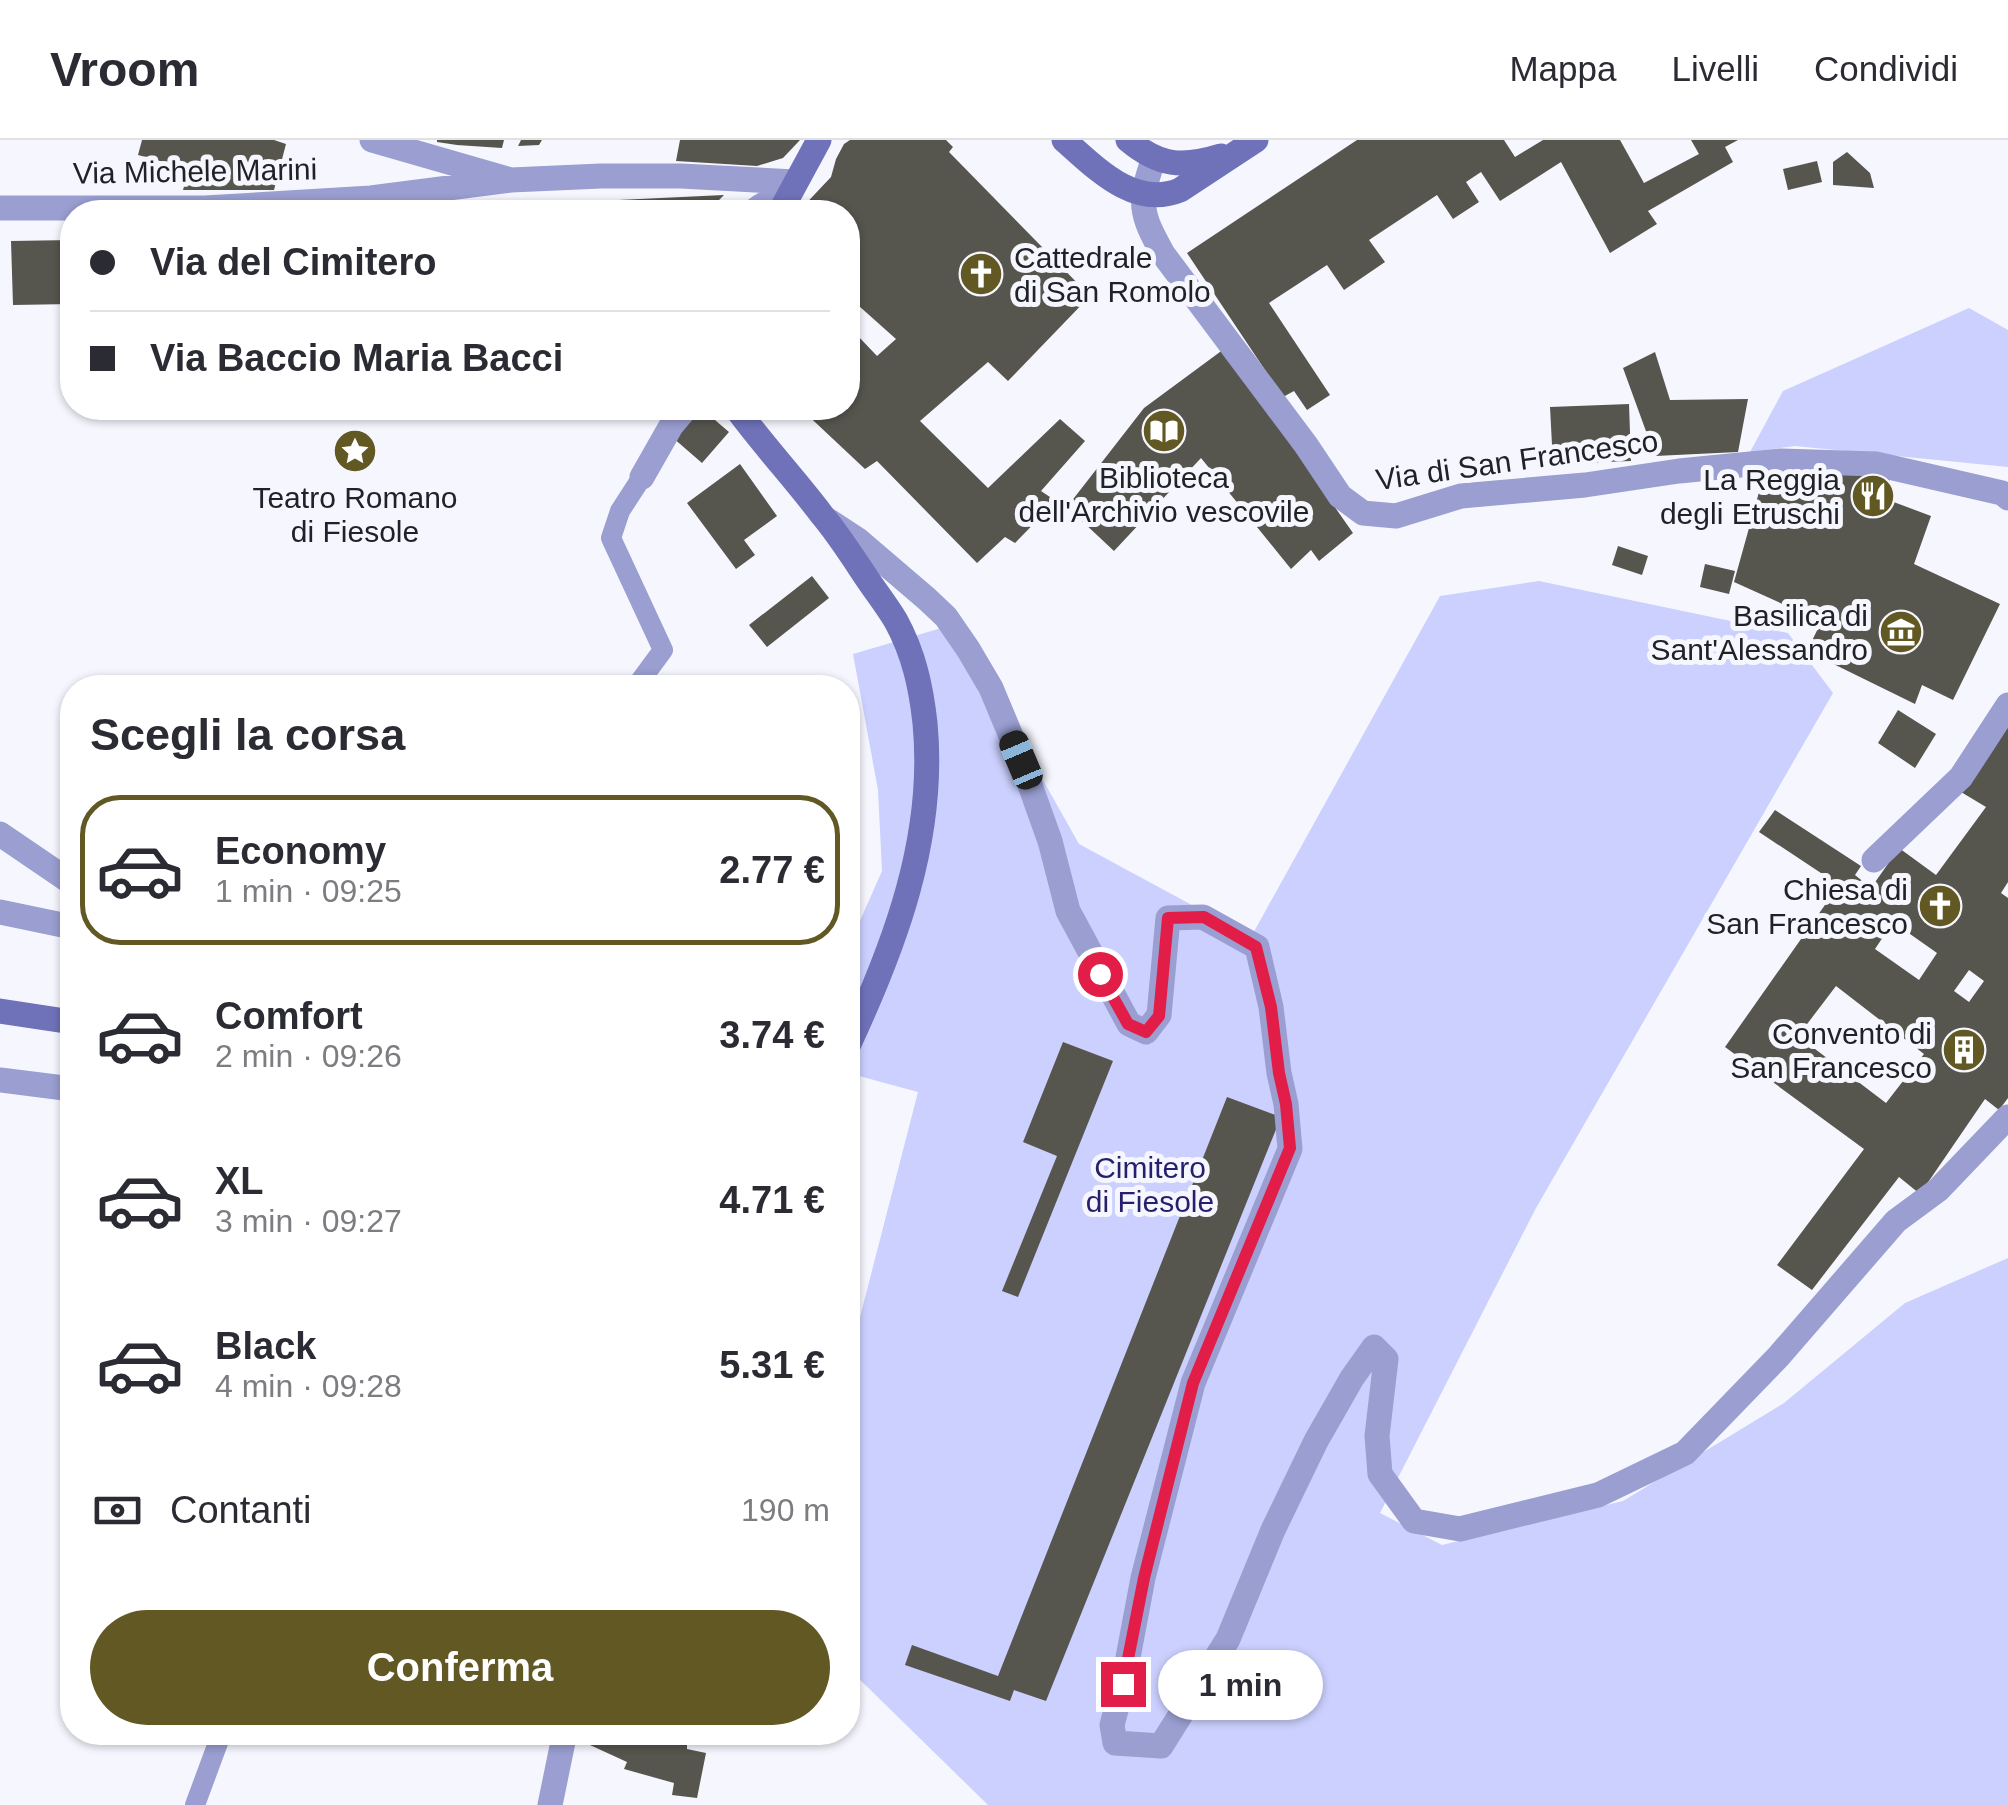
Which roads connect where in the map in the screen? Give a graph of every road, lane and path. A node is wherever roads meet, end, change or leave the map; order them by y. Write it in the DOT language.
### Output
graph roads {
  1 [pos="372,140"];
  2 [pos="819,140"];
  3 [pos="1064,140"];
  4 [pos="1128,140"];
  5 [pos="1248,145"];
  6 [pos="1154,158"];
  7 [pos="512,180"];
  8 [pos="1142,194"];
  9 [pos="787,199"];
  10 [pos="338,200"];
  11 [pos="0,208"];
  12 [pos="60,208"];
  13 [pos="676,420"];
  14 [pos="746,420"];
  15 [pos="642,477"];
  16 [pos="2008,498"];
  17 [pos="826,519"];
  18 [pos="645,675"];
  19 [pos="2008,706"];
  20 [pos="0,834"];
  21 [pos="1874,860"];
  22 [pos="60,875"];
  23 [pos="0,912"];
  24 [pos="60,924"];
  25 [pos="0,1011"];
  26 [pos="860,1017"];
  27 [pos="60,1020"];
  28 [pos="0,1080"];
  29 [pos="60,1088"];
  30 [pos="2008,1117"];
  31 [pos="217,1745"];
  32 [pos="562,1745"];
  33 [pos="195,1805"];
  34 [pos="550,1805"];
  1 -- 7 [label="street"];
  2 -- 9 [label="street"];
  3 -- 8 [label="street"];
  4 -- 6 [label="street"];
  5 -- 6 [label="street"];
  5 -- 8 [label="street"];
  6 -- 8 [label="street"];
  7 -- 9 [label="street"];
  7 -- 10 [label="street, Via Michele Marini"];
  8 -- 16 [label="street, Via di San Francesco"];
  11 -- 12 [label="street, Via Michele Marini"];
  13 -- 15 [label="street"];
  14 -- 17 [label="street"];
  15 -- 18 [label="lane"];
  17 -- 26 [label="street"];
  17 -- 30 [label="street"];
  19 -- 21 [label="street"];
  20 -- 22 [label="street"];
  23 -- 24 [label="street"];
  25 -- 27 [label="street"];
  28 -- 29 [label="street"];
  31 -- 33 [label="lane"];
  32 -- 34 [label="street"];
}
